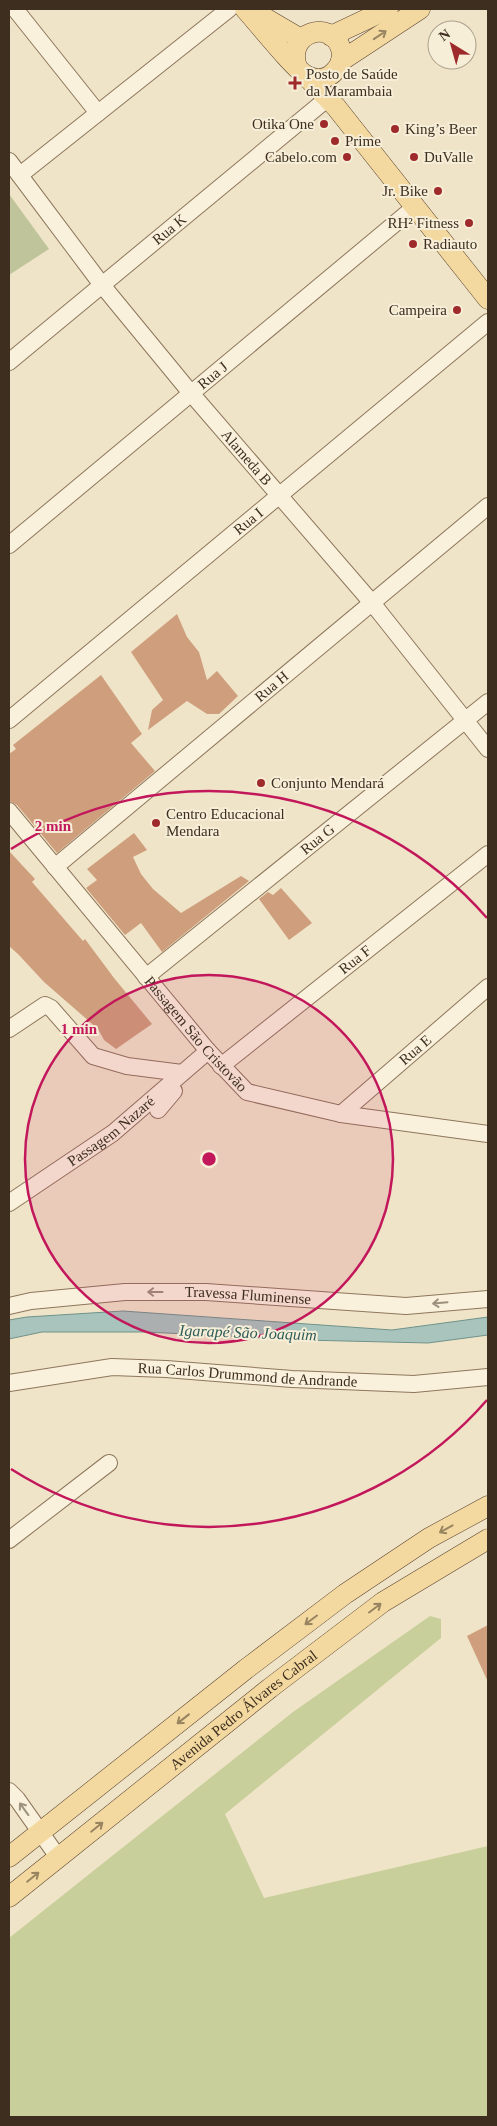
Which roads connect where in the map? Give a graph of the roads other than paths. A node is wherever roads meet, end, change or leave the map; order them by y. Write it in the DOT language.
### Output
graph roads {
  1 [pos="14,9"];
  2 [pos="229,9"];
  3 [pos="244,9"];
  4 [pos="250,9"];
  5 [pos="388,9"];
  6 [pos="420,9"];
  7 [pos="332,36"];
  8 [pos="301,39"];
  9 [pos="339,65"];
  10 [pos="302,72"];
  11 [pos="332,102"];
  12 [pos="98,113"];
  13 [pos="9,161"];
  14 [pos="20,175"];
  15 [pos="416,206"];
  16 [pos="102,285"];
  17 [pos="488,299"];
  18 [pos="488,322"];
  19 [pos="9,362"];
  20 [pos="190,392"];
  21 [pos="280,496"];
  22 [pos="488,506"];
  23 [pos="9,545"];
  24 [pos="373,604"];
  25 [pos="488,702"];
  26 [pos="9,720"];
  27 [pos="465,722"];
  28 [pos="488,749"];
  29 [pos="9,811"];
  30 [pos="488,854"];
  31 [pos="55,867"];
  32 [pos="146,977"];
  33 [pos="488,987"];
  34 [pos="9,1029"];
  35 [pos="208,1051"];
  36 [pos="221,1066"];
  37 [pos="182,1073"];
  38 [pos="158,1110"];
  39 [pos="341,1114"];
  40 [pos="488,1134"];
  41 [pos="9,1203"];
  42 [pos="488,1299"];
  43 [pos="9,1306"];
  44 [pos="488,1377"];
  45 [pos="9,1383"];
  46 [pos="109,1463"];
  47 [pos="488,1506"];
  48 [pos="488,1539"];
  49 [pos="9,1540"];
  50 [pos="9,1792"];
  51 [pos="41,1832"];
  52 [pos="9,1857"];
  53 [pos="58,1857"];
  54 [pos="9,1897"];
  1 -- 12 [label="street"];
  2 -- 12 [label="street"];
  3 -- 10 [label="main road"];
  4 -- 8 [label="main road"];
  5 -- 7 [label="main road"];
  9 -- 6 [label="main road, one-way"];
  7 -- 8 [label="main road"];
  7 -- 9 [label="main road"];
  8 -- 10 [label="main road"];
  9 -- 10 [label="main road"];
  9 -- 11 [label="main road"];
  10 -- 11 [label="main road"];
  11 -- 15 [label="main road"];
  11 -- 16 [label="street, Rua K"];
  12 -- 14 [label="street"];
  13 -- 14 [label="street, Alameda B"];
  14 -- 16 [label="street, Alameda B"];
  15 -- 17 [label="main road"];
  15 -- 20 [label="street, Rua J"];
  16 -- 19 [label="street, Rua K"];
  16 -- 20 [label="street, Alameda B"];
  18 -- 21 [label="street, Rua I"];
  20 -- 21 [label="street, Alameda B"];
  20 -- 23 [label="street, Rua J"];
  21 -- 24 [label="street, Alameda B"];
  21 -- 26 [label="street, Rua I"];
  22 -- 24 [label="street, Rua H"];
  24 -- 27 [label="street, Alameda B"];
  24 -- 31 [label="street, Rua H"];
  25 -- 27 [label="street, Rua G"];
  27 -- 28 [label="street, Alameda B"];
  27 -- 32 [label="street, Rua G"];
  29 -- 31 [label="street, Passagem São Cristovão"];
  30 -- 36 [label="street, Rua F"];
  31 -- 32 [label="street, Passagem São Cristovão"];
  32 -- 35 [label="street, Passagem São Cristovão"];
  33 -- 39 [label="street, Rua E"];
  34 -- 37 [label="street"];
  35 -- 36 [label="street, Passagem São Cristovão"];
  35 -- 37 [label="street, Passagem Nazaré"];
  35 -- 38 [label="street"];
  36 -- 39 [label="street, Passagem São Cristovão"];
  37 -- 41 [label="street, Passagem Nazaré"];
  39 -- 40 [label="street, Passagem São Cristovão"];
  42 -- 43 [label="street, Travessa Fluminense, one-way"];
  44 -- 45 [label="street, Rua Carlos Drummond de Andrande"];
  46 -- 49 [label="street"];
  47 -- 51 [label="main road, Avenida Pedro Álvares Cabral, one-way"];
  53 -- 48 [label="main road, Avenida Pedro Álvares Cabral, one-way"];
  51 -- 50 [label="street, one-way"];
  51 -- 52 [label="main road, Avenida Pedro Álvares Cabral"];
  51 -- 53 [label="street"];
  54 -- 53 [label="main road, Avenida Pedro Álvares Cabral, one-way"];
}
